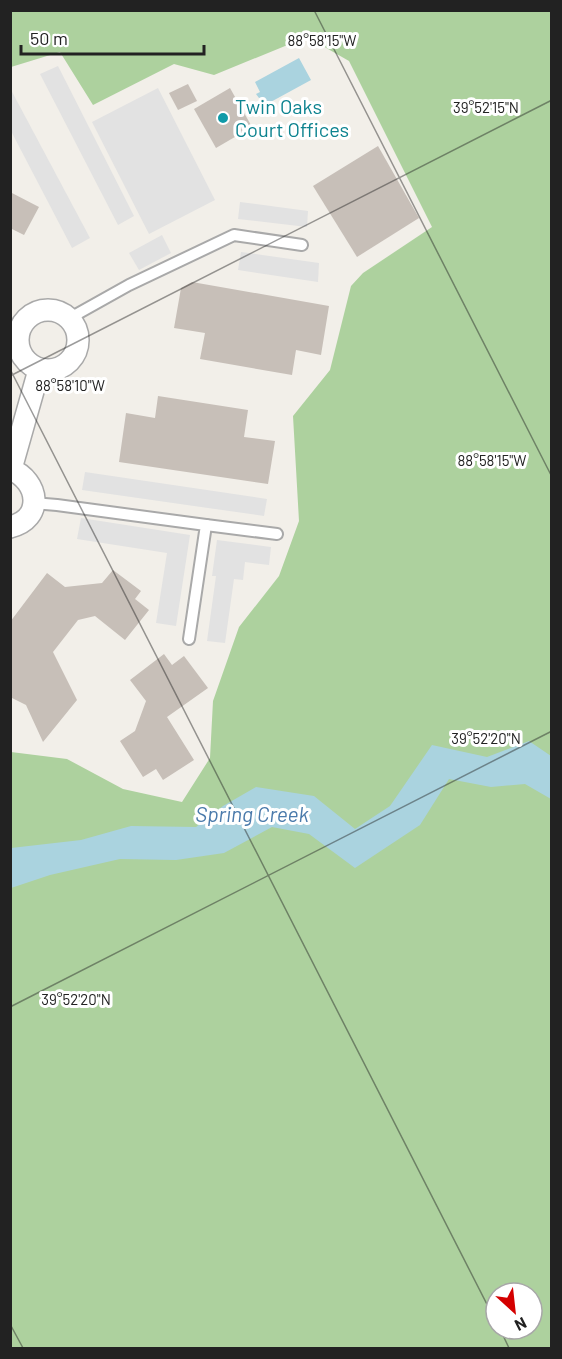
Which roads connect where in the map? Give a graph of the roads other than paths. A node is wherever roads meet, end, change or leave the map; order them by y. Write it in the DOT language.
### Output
graph roads {
  1 [pos="302,245"];
  2 [pos="70,318"];
  3 [pos="14,332"];
  4 [pos="39,370"];
  5 [pos="11,470"];
  6 [pos="33,502"];
  7 [pos="206,525"];
  8 [pos="10,526"];
  9 [pos="277,534"];
  10 [pos="189,639"];
  1 -- 2 [label="lane"];
  2 -- 3 [label="street"];
  2 -- 4 [label="street"];
  3 -- 4 [label="street"];
  4 -- 5 [label="street"];
  5 -- 6 [label="street"];
  6 -- 7 [label="lane"];
  6 -- 8 [label="street"];
  7 -- 9 [label="lane"];
  7 -- 10 [label="lane"];
}
